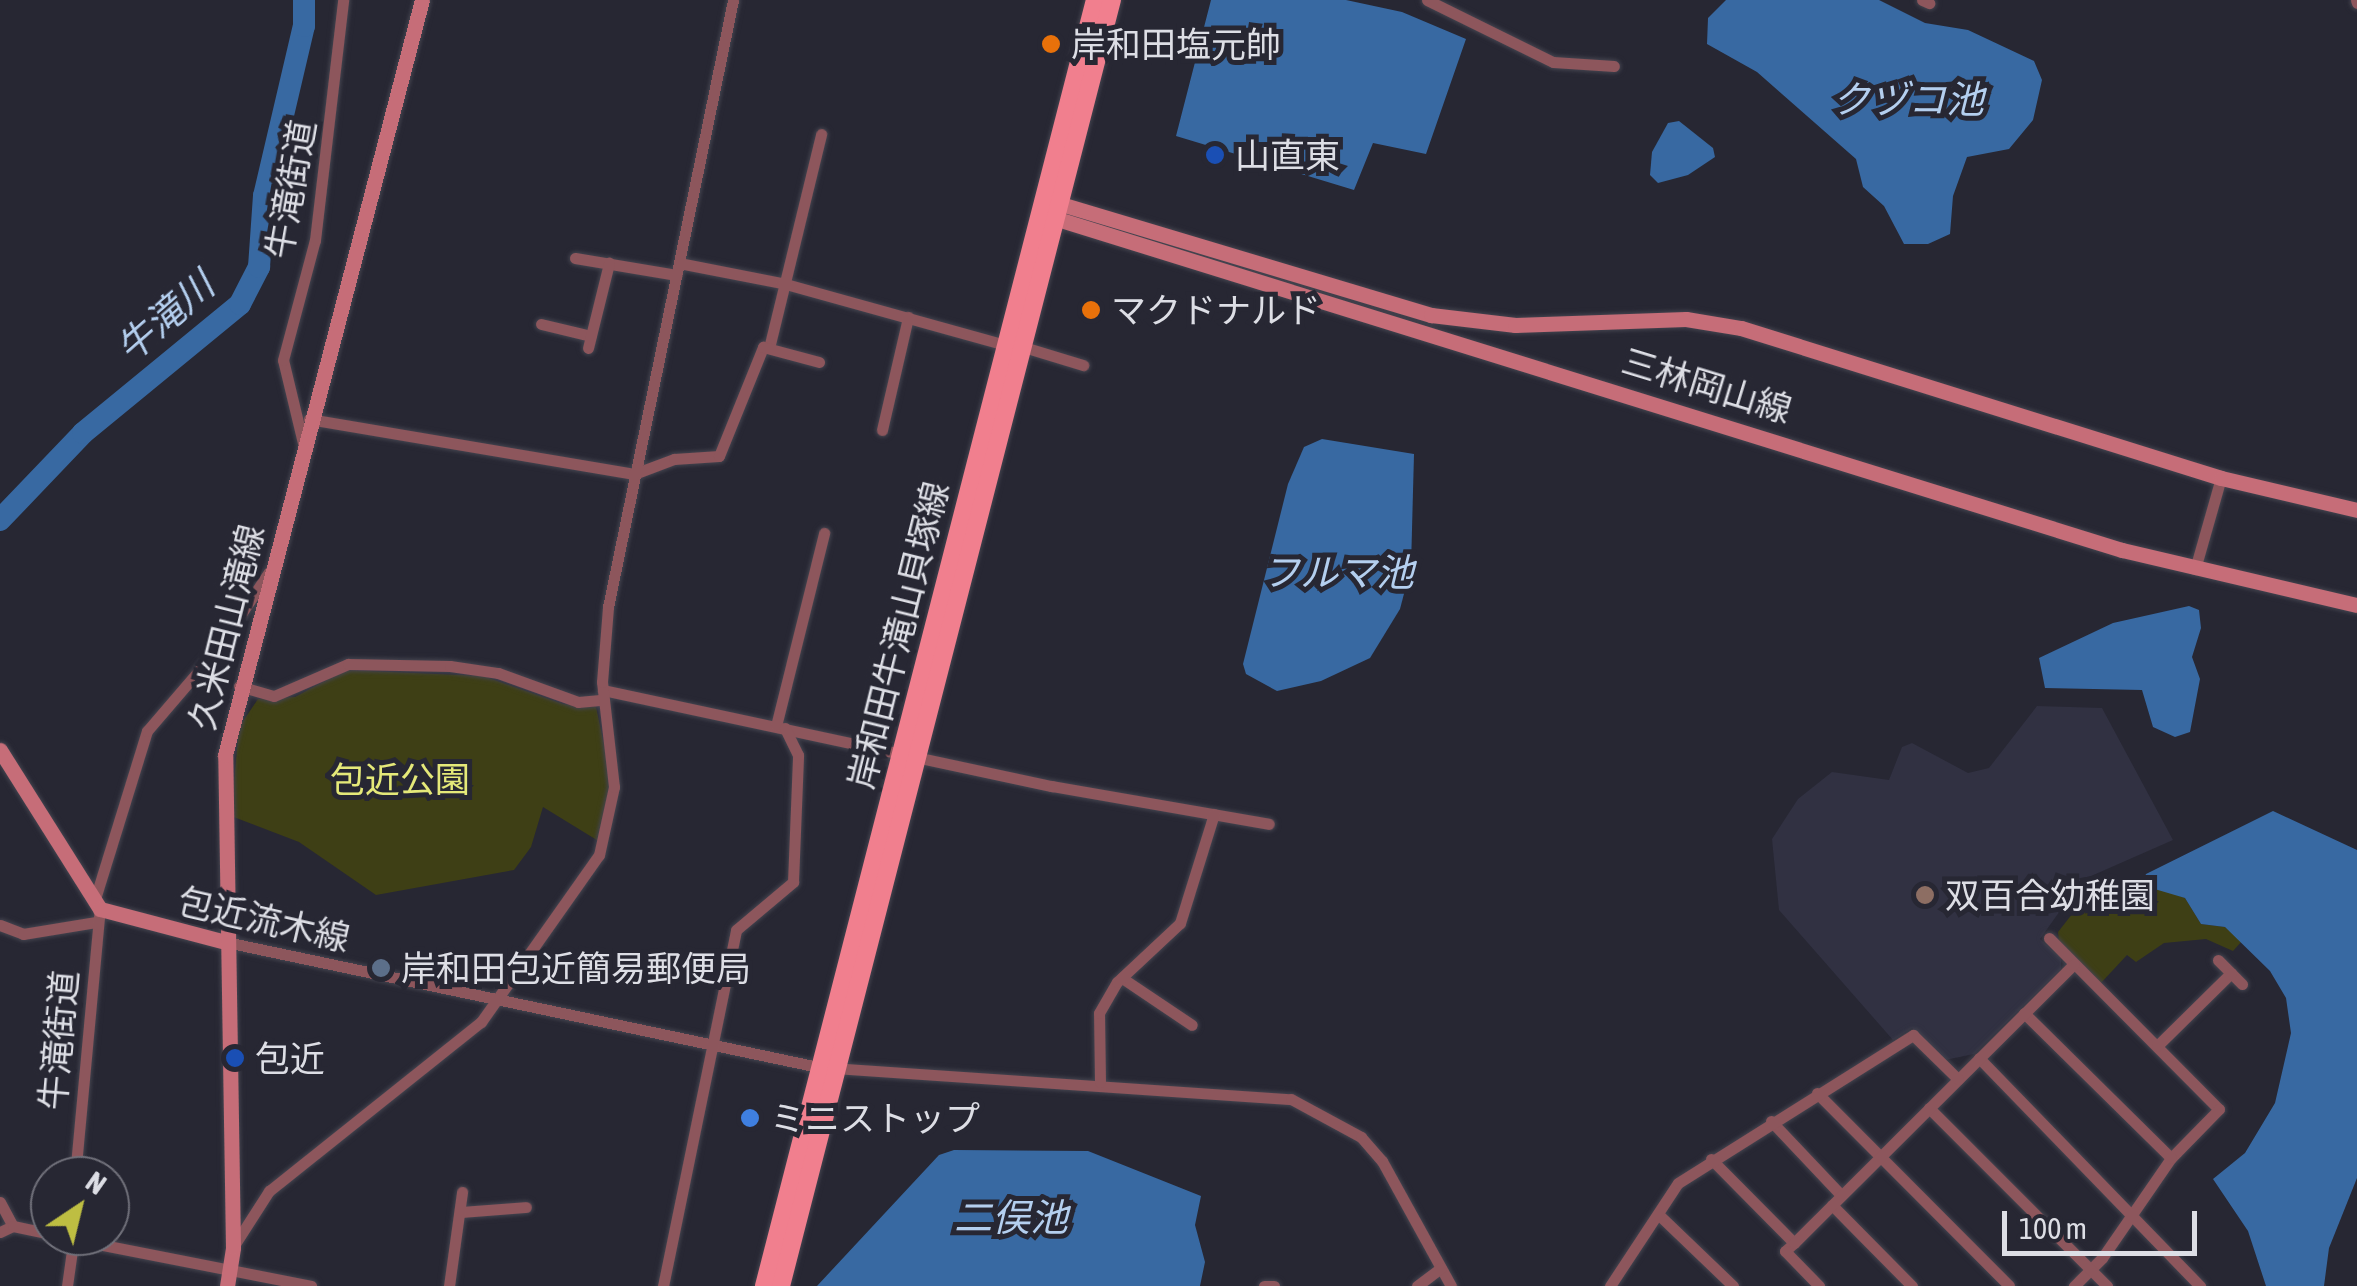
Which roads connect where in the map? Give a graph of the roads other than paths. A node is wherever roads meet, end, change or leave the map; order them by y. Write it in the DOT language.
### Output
graph roads {
  1 [pos="343,0"];
  2 [pos="422,0"];
  3 [pos="733,0"];
  4 [pos="1095,0"];
  5 [pos="1112,0"];
  6 [pos="1427,0"];
  7 [pos="1614,66"];
  8 [pos="821,134"];
  9 [pos="1051,209"];
  10 [pos="575,258"];
  11 [pos="609,264"];
  12 [pos="678,269"];
  13 [pos="782,282"];
  14 [pos="908,318"];
  15 [pos="541,324"];
  16 [pos="770,344"];
  17 [pos="1004,345"];
  18 [pos="1024,347"];
  19 [pos="820,362"];
  20 [pos="1083,365"];
  21 [pos="310,419"];
  22 [pos="882,430"];
  23 [pos="303,442"];
  24 [pos="634,474"];
  25 [pos="2221,478"];
  26 [pos="2357,510"];
  27 [pos="824,533"];
  28 [pos="2194,569"];
  29 [pos="269,572"];
  30 [pos="2357,606"];
  31 [pos="239,686"];
  32 [pos="603,695"];
  33 [pos="781,727"];
  34 [pos="0,750"];
  35 [pos="910,757"];
  36 [pos="1214,814"];
  37 [pos="1269,824"];
  38 [pos="97,911"];
  39 [pos="0,925"];
  40 [pos="2049,938"];
  41 [pos="226,942"];
  42 [pos="2218,960"];
  43 [pos="2074,964"];
  44 [pos="2230,973"];
  45 [pos="1122,978"];
  46 [pos="2242,984"];
  47 [pos="498,1002"];
  48 [pos="2024,1013"];
  49 [pos="1192,1025"];
  50 [pos="711,1044"];
  51 [pos="2158,1046"];
  52 [pos="1979,1058"];
  53 [pos="827,1067"];
  54 [pos="1958,1079"];
  55 [pos="1100,1082"];
  56 [pos="1816,1093"];
  57 [pos="1929,1108"];
  58 [pos="1771,1121"];
  59 [pos="77,1156"];
  60 [pos="1880,1156"];
  61 [pos="2171,1158"];
  62 [pos="1711,1159"];
  63 [pos="462,1192"];
  64 [pos="1836,1200"];
  65 [pos="0,1202"];
  66 [pos="526,1207"];
  67 [pos="460,1212"];
  68 [pos="1658,1214"];
  69 [pos="2131,1215"];
  70 [pos="6,1229"];
  71 [pos="1794,1243"];
  72 [pos="233,1247"];
  73 [pos="130,1253"];
  74 [pos="72,1256"];
  75 [pos="1441,1268"];
  76 [pos="2090,1270"];
  77 [pos="228,1280"];
  78 [pos="1728,1284"];
  79 [pos="67,1286"];
  80 [pos="311,1286"];
  81 [pos="449,1286"];
  82 [pos="663,1286"];
  83 [pos="764,1286"];
  84 [pos="781,1286"];
  85 [pos="1264,1286"];
  86 [pos="1274,1286"];
  87 [pos="1417,1286"];
  88 [pos="1452,1286"];
  89 [pos="1610,1286"];
  90 [pos="1819,1286"];
  91 [pos="1912,1286"];
  92 [pos="2009,1286"];
  93 [pos="2074,1286"];
  94 [pos="2107,1286"];
  95 [pos="2200,1286"];
  1 -- 23 [label="street, 牛滝街道"];
  2 -- 21 [label="main road, 久米田山滝線"];
  3 -- 12 [label="street"];
  4 -- 9 [label="main road, 岸和田牛滝山貝塚線"];
  5 -- 9 [label="main road, 岸和田牛滝山貝塚線"];
  6 -- 7 [label="street"];
  8 -- 13 [label="street"];
  9 -- 17 [label="main road, 岸和田牛滝山貝塚線"];
  9 -- 18 [label="main road, 岸和田牛滝山貝塚線"];
  9 -- 25 [label="main road, 三林岡山線"];
  9 -- 28 [label="main road, 三林岡山線"];
  10 -- 11 [label="street"];
  11 -- 12 [label="street"];
  11 -- 15 [label="street"];
  12 -- 13 [label="street"];
  12 -- 24 [label="street"];
  13 -- 14 [label="street"];
  13 -- 16 [label="street"];
  14 -- 17 [label="street"];
  14 -- 22 [label="street"];
  16 -- 19 [label="street"];
  16 -- 24 [label="street"];
  17 -- 35 [label="main road, 岸和田牛滝山貝塚線"];
  18 -- 20 [label="street"];
  18 -- 35 [label="main road, 岸和田牛滝山貝塚線"];
  21 -- 23 [label="main road, 久米田山滝線"];
  21 -- 24 [label="street"];
  23 -- 29 [label="main road, 久米田山滝線"];
  24 -- 32 [label="street"];
  25 -- 26 [label="main road, 三林岡山線"];
  25 -- 28 [label="street"];
  27 -- 33 [label="street"];
  28 -- 30 [label="main road, 三林岡山線"];
  29 -- 31 [label="main road, 久米田山滝線"];
  29 -- 38 [label="street, 牛滝街道"];
  31 -- 32 [label="street"];
  31 -- 41 [label="main road, 久米田山滝線"];
  32 -- 33 [label="street"];
  32 -- 47 [label="street"];
  33 -- 35 [label="street"];
  33 -- 50 [label="street"];
  34 -- 38 [label="main road"];
  35 -- 36 [label="street"];
  35 -- 53 [label="main road, 岸和田牛滝山貝塚線"];
  36 -- 37 [label="street"];
  36 -- 45 [label="street"];
  38 -- 39 [label="street"];
  38 -- 41 [label="main road, 包近流木線"];
  38 -- 59 [label="street, 牛滝街道"];
  40 -- 43 [label="street"];
  41 -- 47 [label="street, 包近流木線"];
  41 -- 72 [label="main road, 久米田山滝線"];
  42 -- 44 [label="street"];
  43 -- 48 [label="street"];
  43 -- 51 [label="street"];
  44 -- 46 [label="street"];
  44 -- 51 [label="street"];
  45 -- 49 [label="street"];
  45 -- 55 [label="street"];
  47 -- 50 [label="street, 包近流木線"];
  47 -- 72 [label="street"];
  48 -- 52 [label="street"];
  48 -- 61 [label="street"];
  50 -- 53 [label="street, 包近流木線"];
  50 -- 82 [label="street"];
  51 -- 61 [label="street"];
  52 -- 54 [label="street"];
  52 -- 69 [label="street"];
  53 -- 55 [label="street, 包近流木線"];
  53 -- 83 [label="main road, 岸和田牛滝山貝塚線"];
  53 -- 84 [label="main road, 岸和田牛滝山貝塚線"];
  54 -- 56 [label="street"];
  54 -- 57 [label="street"];
  55 -- 75 [label="street, 包近流木線"];
  56 -- 58 [label="street"];
  56 -- 60 [label="street"];
  57 -- 60 [label="street"];
  57 -- 76 [label="street"];
  58 -- 62 [label="street"];
  58 -- 64 [label="street"];
  60 -- 64 [label="street"];
  60 -- 92 [label="street"];
  61 -- 69 [label="street"];
  62 -- 68 [label="street"];
  62 -- 71 [label="street"];
  63 -- 67 [label="street"];
  64 -- 71 [label="street"];
  64 -- 91 [label="street"];
  65 -- 70 [label="street"];
  66 -- 67 [label="street"];
  67 -- 81 [label="street"];
  68 -- 78 [label="street"];
  68 -- 89 [label="street"];
  69 -- 76 [label="street"];
  69 -- 95 [label="street"];
  71 -- 90 [label="street"];
  72 -- 77 [label="main road, 久米田山滝線"];
  73 -- 77 [label="street"];
  74 -- 79 [label="street"];
  75 -- 87 [label="street"];
  75 -- 88 [label="street, 包近流木線"];
  76 -- 93 [label="street"];
  76 -- 94 [label="street"];
  77 -- 80 [label="street"];
  85 -- 86 [label="street"];
}
